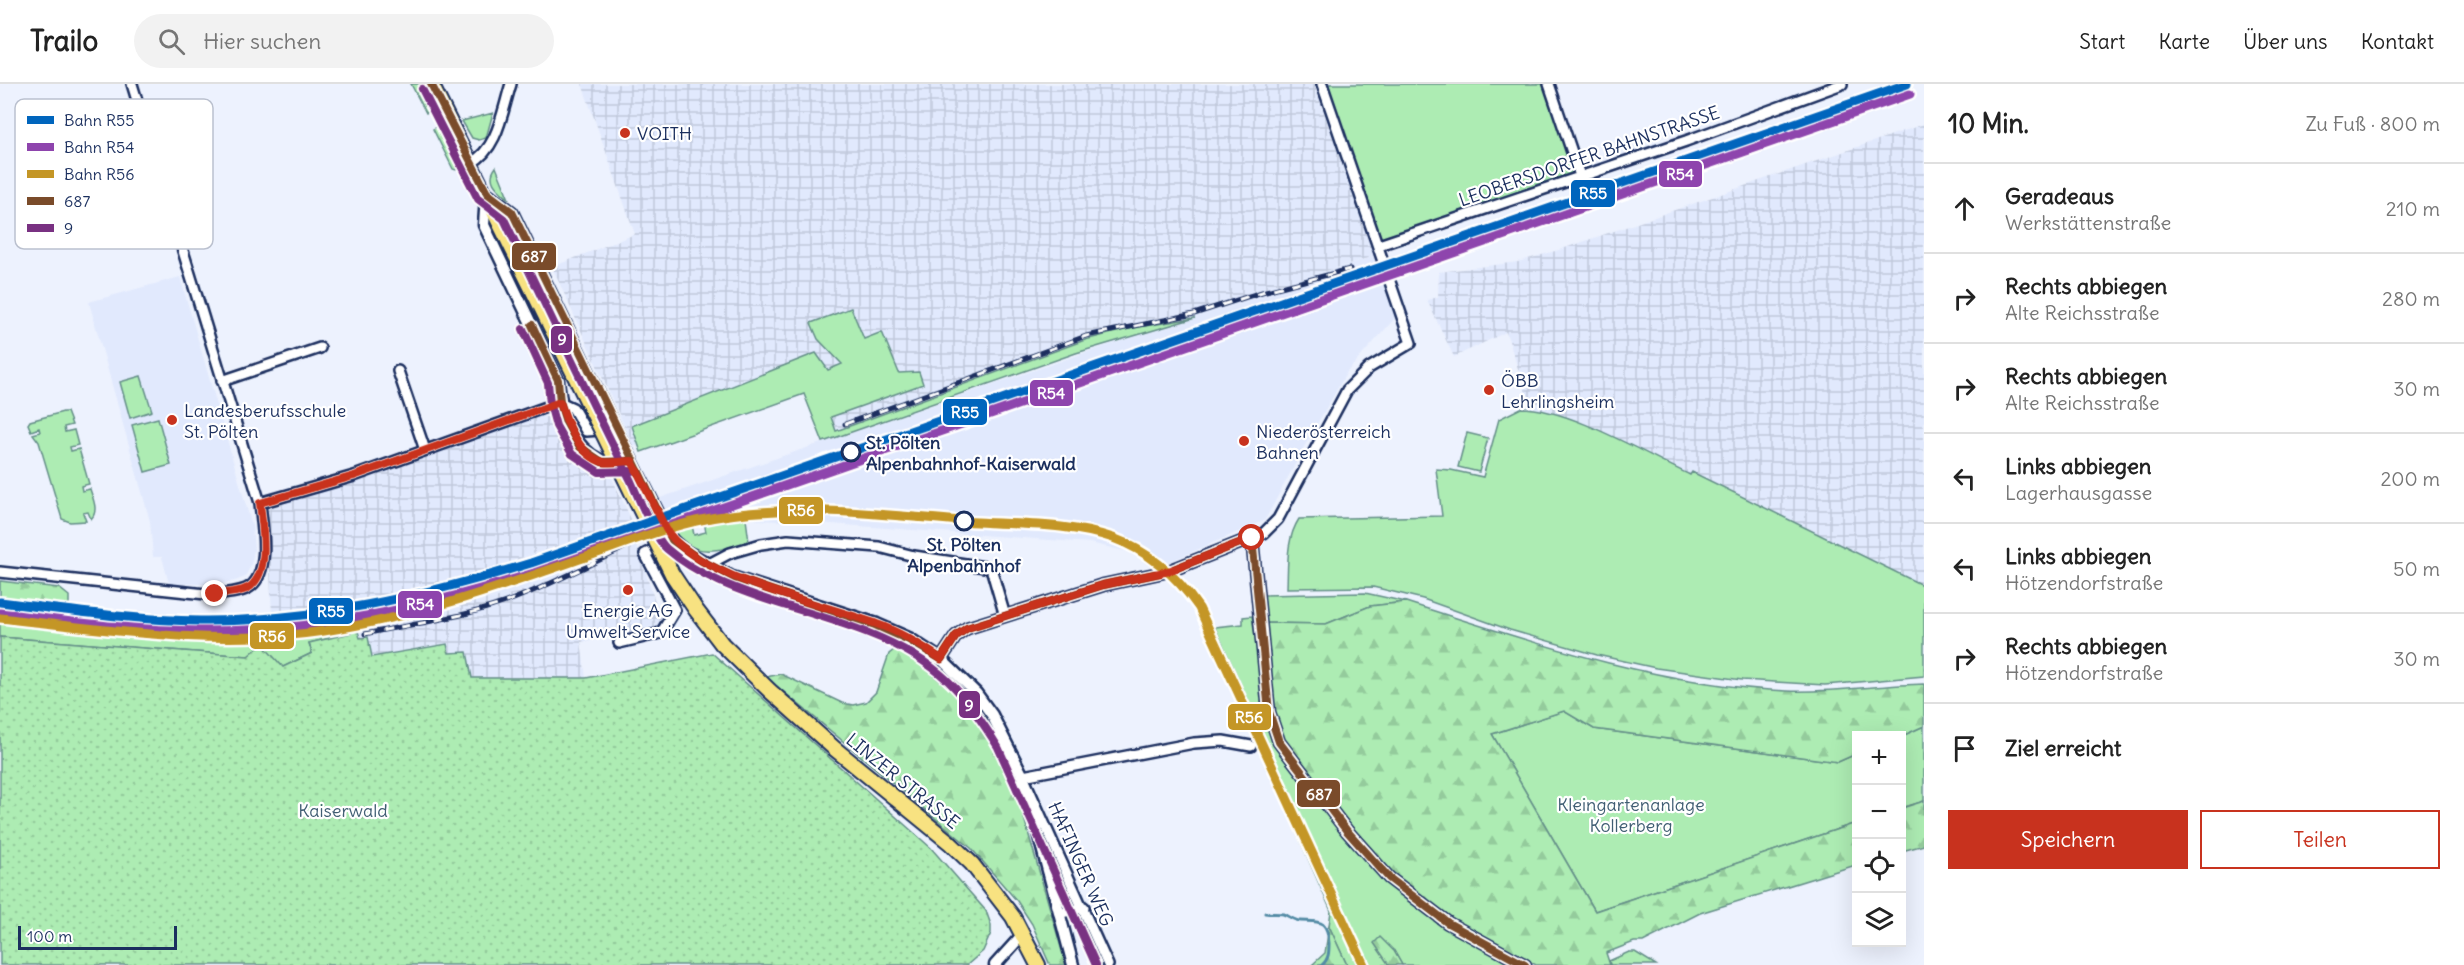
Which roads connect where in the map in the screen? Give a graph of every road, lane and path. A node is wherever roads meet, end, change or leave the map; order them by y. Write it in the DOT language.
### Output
graph roads {
  1 [pos="132,84"];
  2 [pos="432,84"];
  3 [pos="512,84"];
  4 [pos="1322,84"];
  5 [pos="1549,84"];
  6 [pos="1842,84"];
  7 [pos="137,99"];
  8 [pos="471,163"];
  9 [pos="1580,176"];
  10 [pos="487,193"];
  11 [pos="1379,245"];
  12 [pos="182,249"];
  13 [pos="320,348"];
  14 [pos="398,371"];
  15 [pos="222,381"];
  16 [pos="560,402"];
  17 [pos="616,429"];
  18 [pos="425,450"];
  19 [pos="632,461"];
  20 [pos="260,503"];
  21 [pos="1252,538"];
  22 [pos="672,540"];
  23 [pos="709,564"];
  24 [pos="0,572"];
  25 [pos="1005,616"];
  26 [pos="619,643"];
  27 [pos="941,659"];
  28 [pos="1251,746"];
  29 [pos="1023,776"];
  30 [pos="1084,907"];
  31 [pos="1059,914"];
  32 [pos="1023,934"];
  33 [pos="995,965"];
  34 [pos="1038,965"];
  35 [pos="1073,965"];
  36 [pos="1108,965"];
  37 [pos="1525,965"];
  1 -- 7 [label="street"];
  2 -- 8 [label="main road"];
  3 -- 8 [label="street"];
  4 -- 11 [label="street"];
  5 -- 9 [label="street"];
  6 -- 9 [label="street, LEOBERSDORFER BAHNSTRASSE"];
  8 -- 10 [label="main road"];
  9 -- 11 [label="street, LEOBERSDORFER BAHNSTRASSE"];
  10 -- 16 [label="street"];
  10 -- 17 [label="street"];
  10 -- 32 [label="main road, LINZER STRASSE, bridge"];
  11 -- 21 [label="street"];
  12 -- 15 [label="street"];
  13 -- 15 [label="street"];
  14 -- 18 [label="street"];
  15 -- 20 [label="street"];
  16 -- 17 [label="street"];
  16 -- 18 [label="street"];
  16 -- 19 [label="street"];
  17 -- 19 [label="street"];
  18 -- 20 [label="street"];
  19 -- 22 [label="street"];
  20 -- 24 [label="street"];
  21 -- 25 [label="street"];
  21 -- 37 [label="street"];
  22 -- 23 [label="street"];
  22 -- 26 [label="street"];
  23 -- 25 [label="street"];
  23 -- 27 [label="street"];
  25 -- 27 [label="street"];
  27 -- 29 [label="street"];
  28 -- 29 [label="street"];
  29 -- 30 [label="street, HAFINGER WEG"];
  29 -- 31 [label="street"];
  30 -- 31 [label="street"];
  30 -- 36 [label="street, HAFINGER WEG"];
  31 -- 35 [label="street"];
  32 -- 33 [label="street"];
  32 -- 34 [label="main road, LINZER STRASSE"];
}
